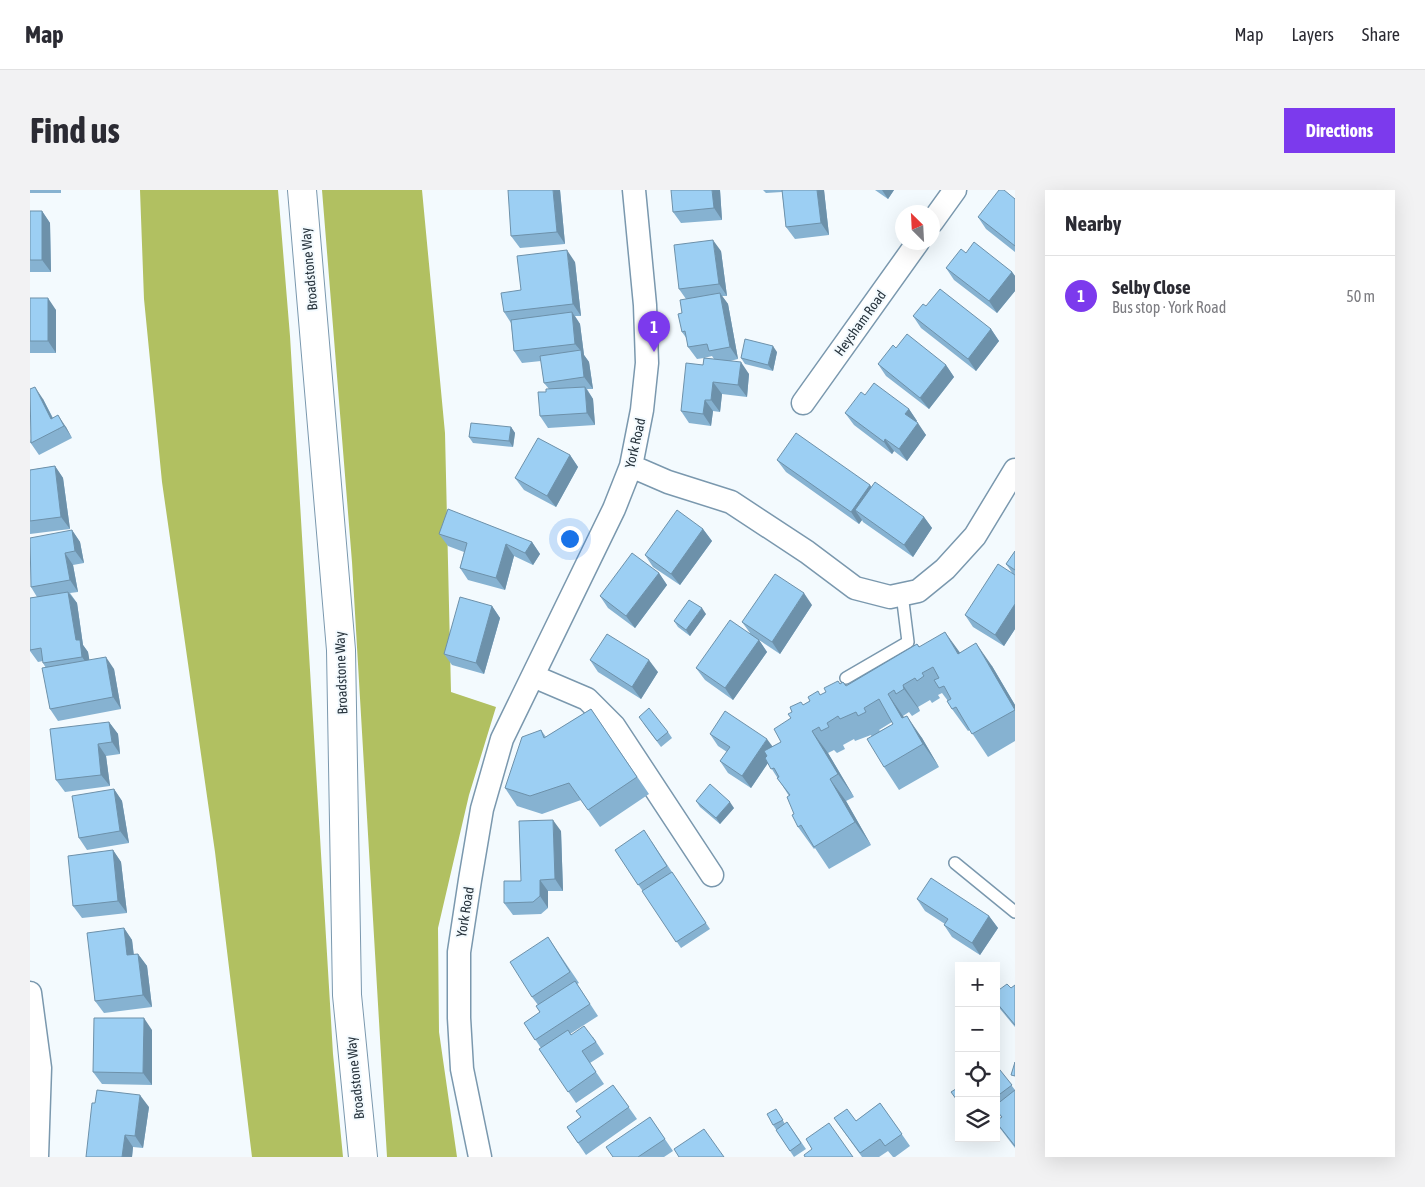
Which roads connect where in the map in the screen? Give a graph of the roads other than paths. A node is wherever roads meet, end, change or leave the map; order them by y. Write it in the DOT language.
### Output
graph roads {
  1 [pos="302,190"];
  2 [pos="634,190"];
  3 [pos="954,190"];
  4 [pos="940,210"];
  5 [pos="912,250"];
  6 [pos="803,403"];
  7 [pos="631,466"];
  8 [pos="1015,470"];
  9 [pos="902,594"];
  10 [pos="533,676"];
  11 [pos="846,678"];
  12 [pos="955,863"];
  13 [pos="712,875"];
  14 [pos="1015,912"];
  15 [pos="30,993"];
  16 [pos="37,1157"];
  17 [pos="363,1157"];
  18 [pos="480,1157"];
  1 -- 17 [label="street, Broadstone Way"];
  2 -- 7 [label="street, York Road"];
  3 -- 4 [label="street"];
  5 -- 6 [label="street, Heysham Road"];
  7 -- 9 [label="street"];
  7 -- 10 [label="street, York Road"];
  8 -- 9 [label="street"];
  9 -- 11 [label="lane"];
  10 -- 13 [label="street"];
  10 -- 18 [label="street, York Road"];
  12 -- 14 [label="lane"];
  15 -- 16 [label="street"];
}
